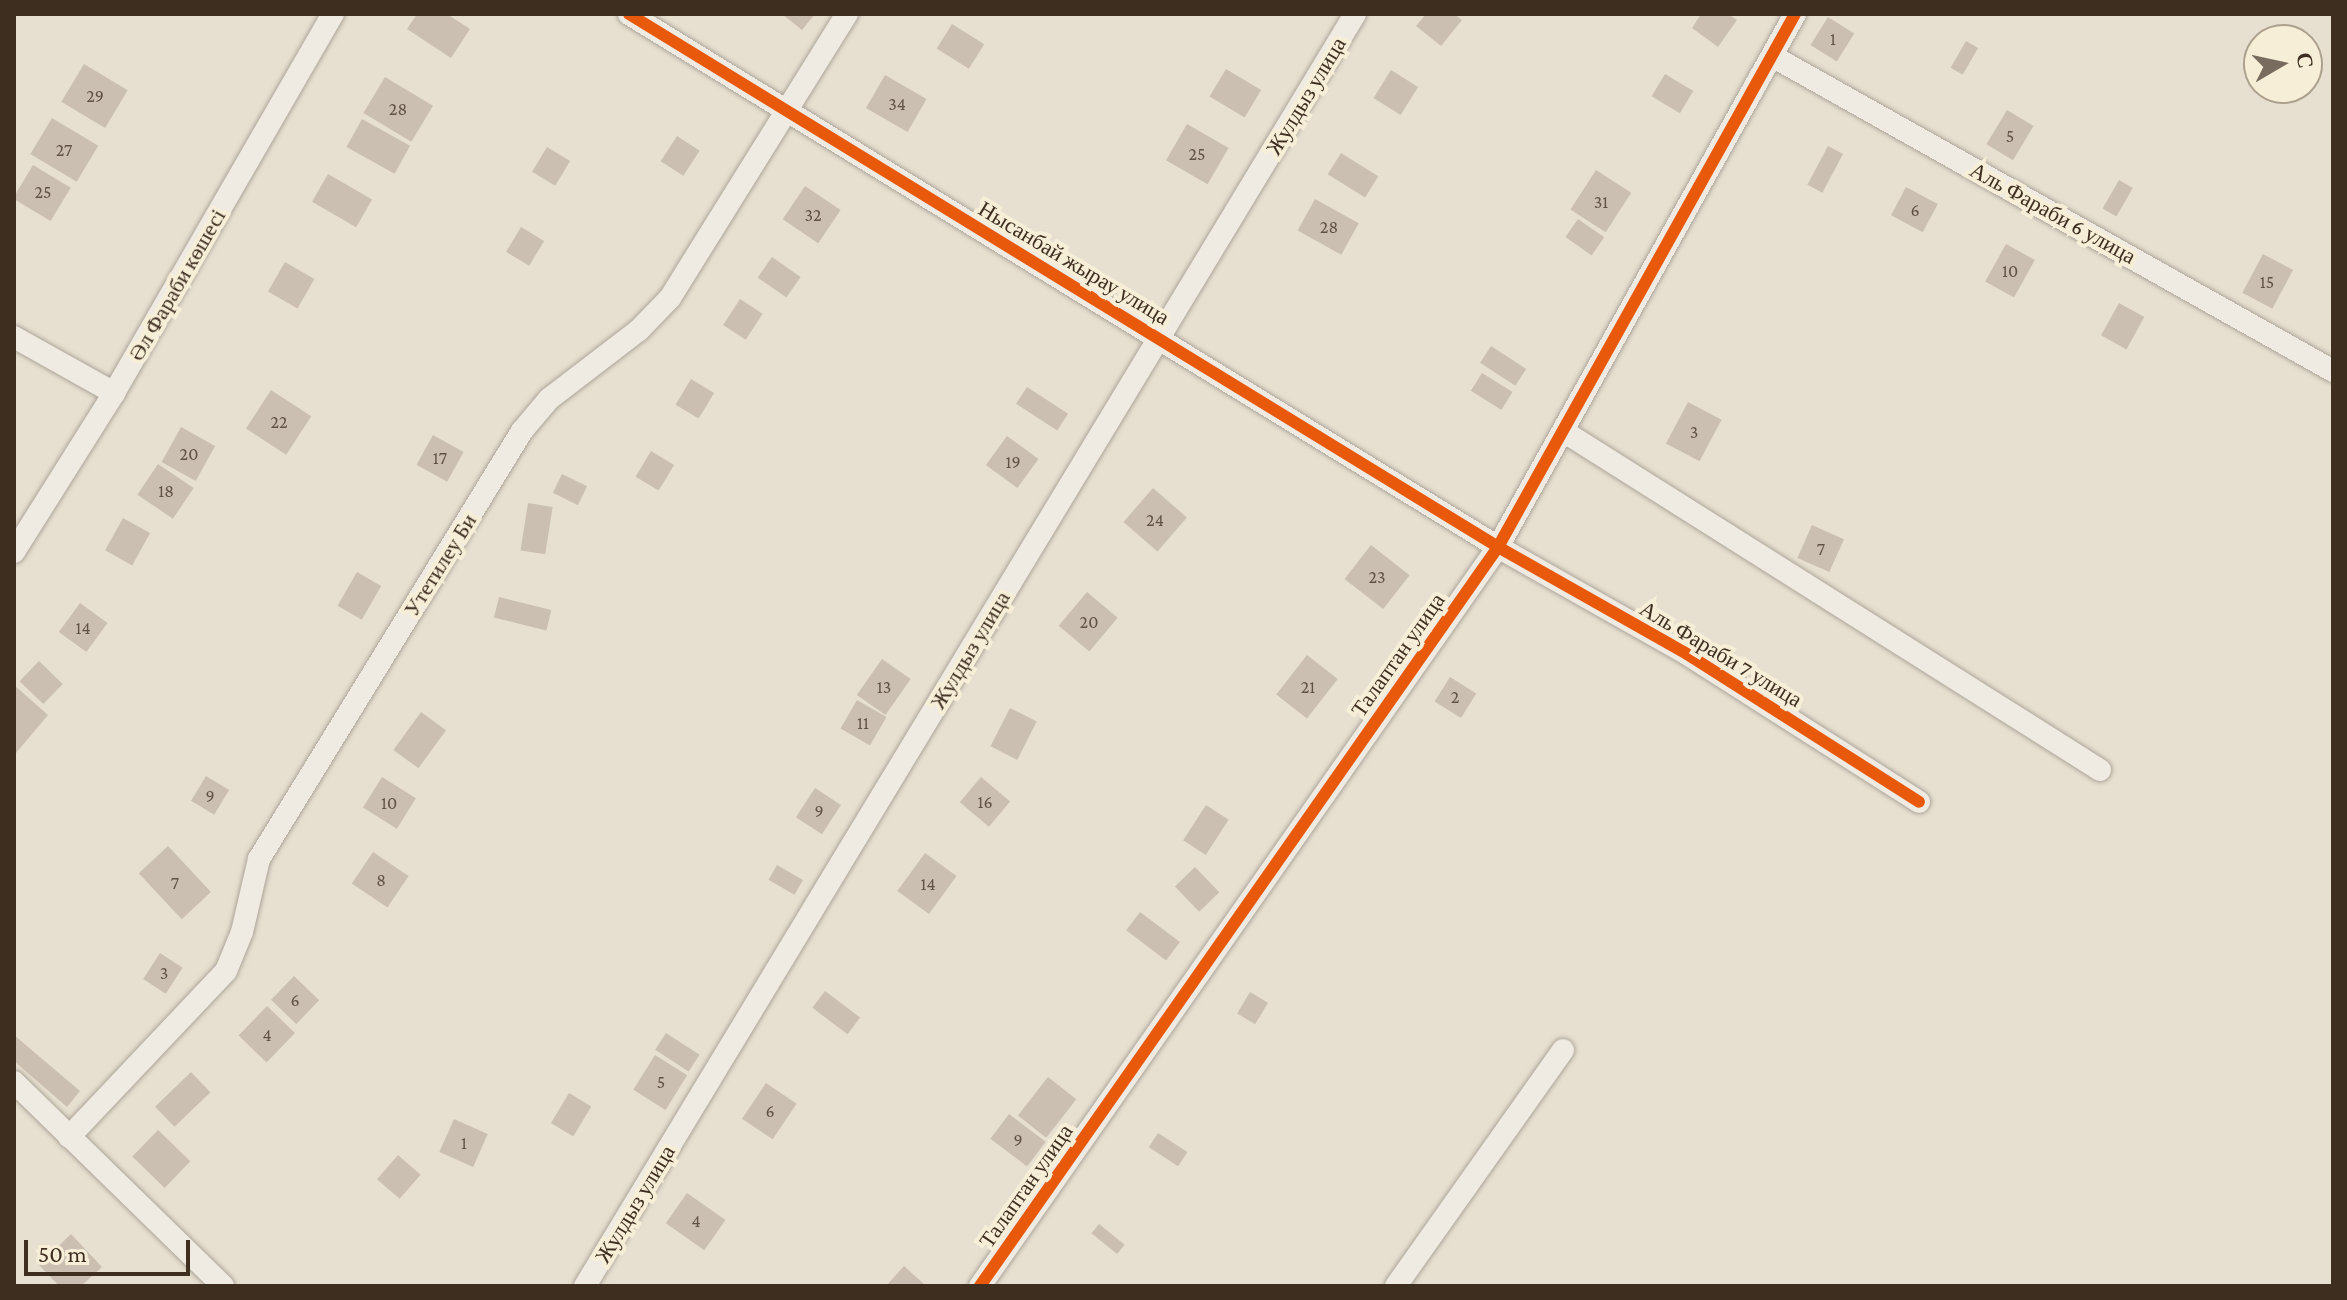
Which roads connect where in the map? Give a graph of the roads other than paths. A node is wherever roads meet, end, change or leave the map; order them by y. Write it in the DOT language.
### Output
graph roads {
  1 [pos="333,14"];
  2 [pos="629,14"];
  3 [pos="847,14"];
  4 [pos="1355,14"];
  5 [pos="1795,14"];
  6 [pos="1772,56"];
  7 [pos="787,113"];
  8 [pos="14,337"];
  9 [pos="1160,338"];
  10 [pos="2333,371"];
  11 [pos="114,393"];
  12 [pos="1563,431"];
  13 [pos="1498,547"];
  14 [pos="14,552"];
  15 [pos="2100,770"];
  16 [pos="1919,802"];
  17 [pos="1563,1050"];
  18 [pos="14,1082"];
  19 [pos="69,1137"];
  20 [pos="223,1286"];
  21 [pos="585,1286"];
  22 [pos="980,1286"];
  23 [pos="1396,1286"];
  1 -- 11 [label="street, Әл Фараби көшесі"];
  2 -- 7 [label="street, Нысанбай жырау улица"];
  3 -- 7 [label="street, Утетилеу Би"];
  4 -- 9 [label="street, Жулдыз улица"];
  5 -- 6 [label="street, Талаптан улица"];
  6 -- 10 [label="street, Аль Фараби 6 улица"];
  6 -- 12 [label="street, Талаптан улица"];
  7 -- 9 [label="street, Нысанбай жырау улица"];
  7 -- 19 [label="street, Утетилеу Би"];
  8 -- 11 [label="street"];
  9 -- 13 [label="street, Нысанбай жырау улица"];
  9 -- 21 [label="street, Жулдыз улица"];
  11 -- 14 [label="street, Әл Фараби көшесі"];
  12 -- 13 [label="street, Талаптан улица"];
  12 -- 15 [label="street"];
  13 -- 16 [label="street, Аль Фараби 7 улица"];
  13 -- 22 [label="street, Талаптан улица"];
  17 -- 23 [label="street"];
  18 -- 19 [label="street"];
  19 -- 20 [label="street"];
}
